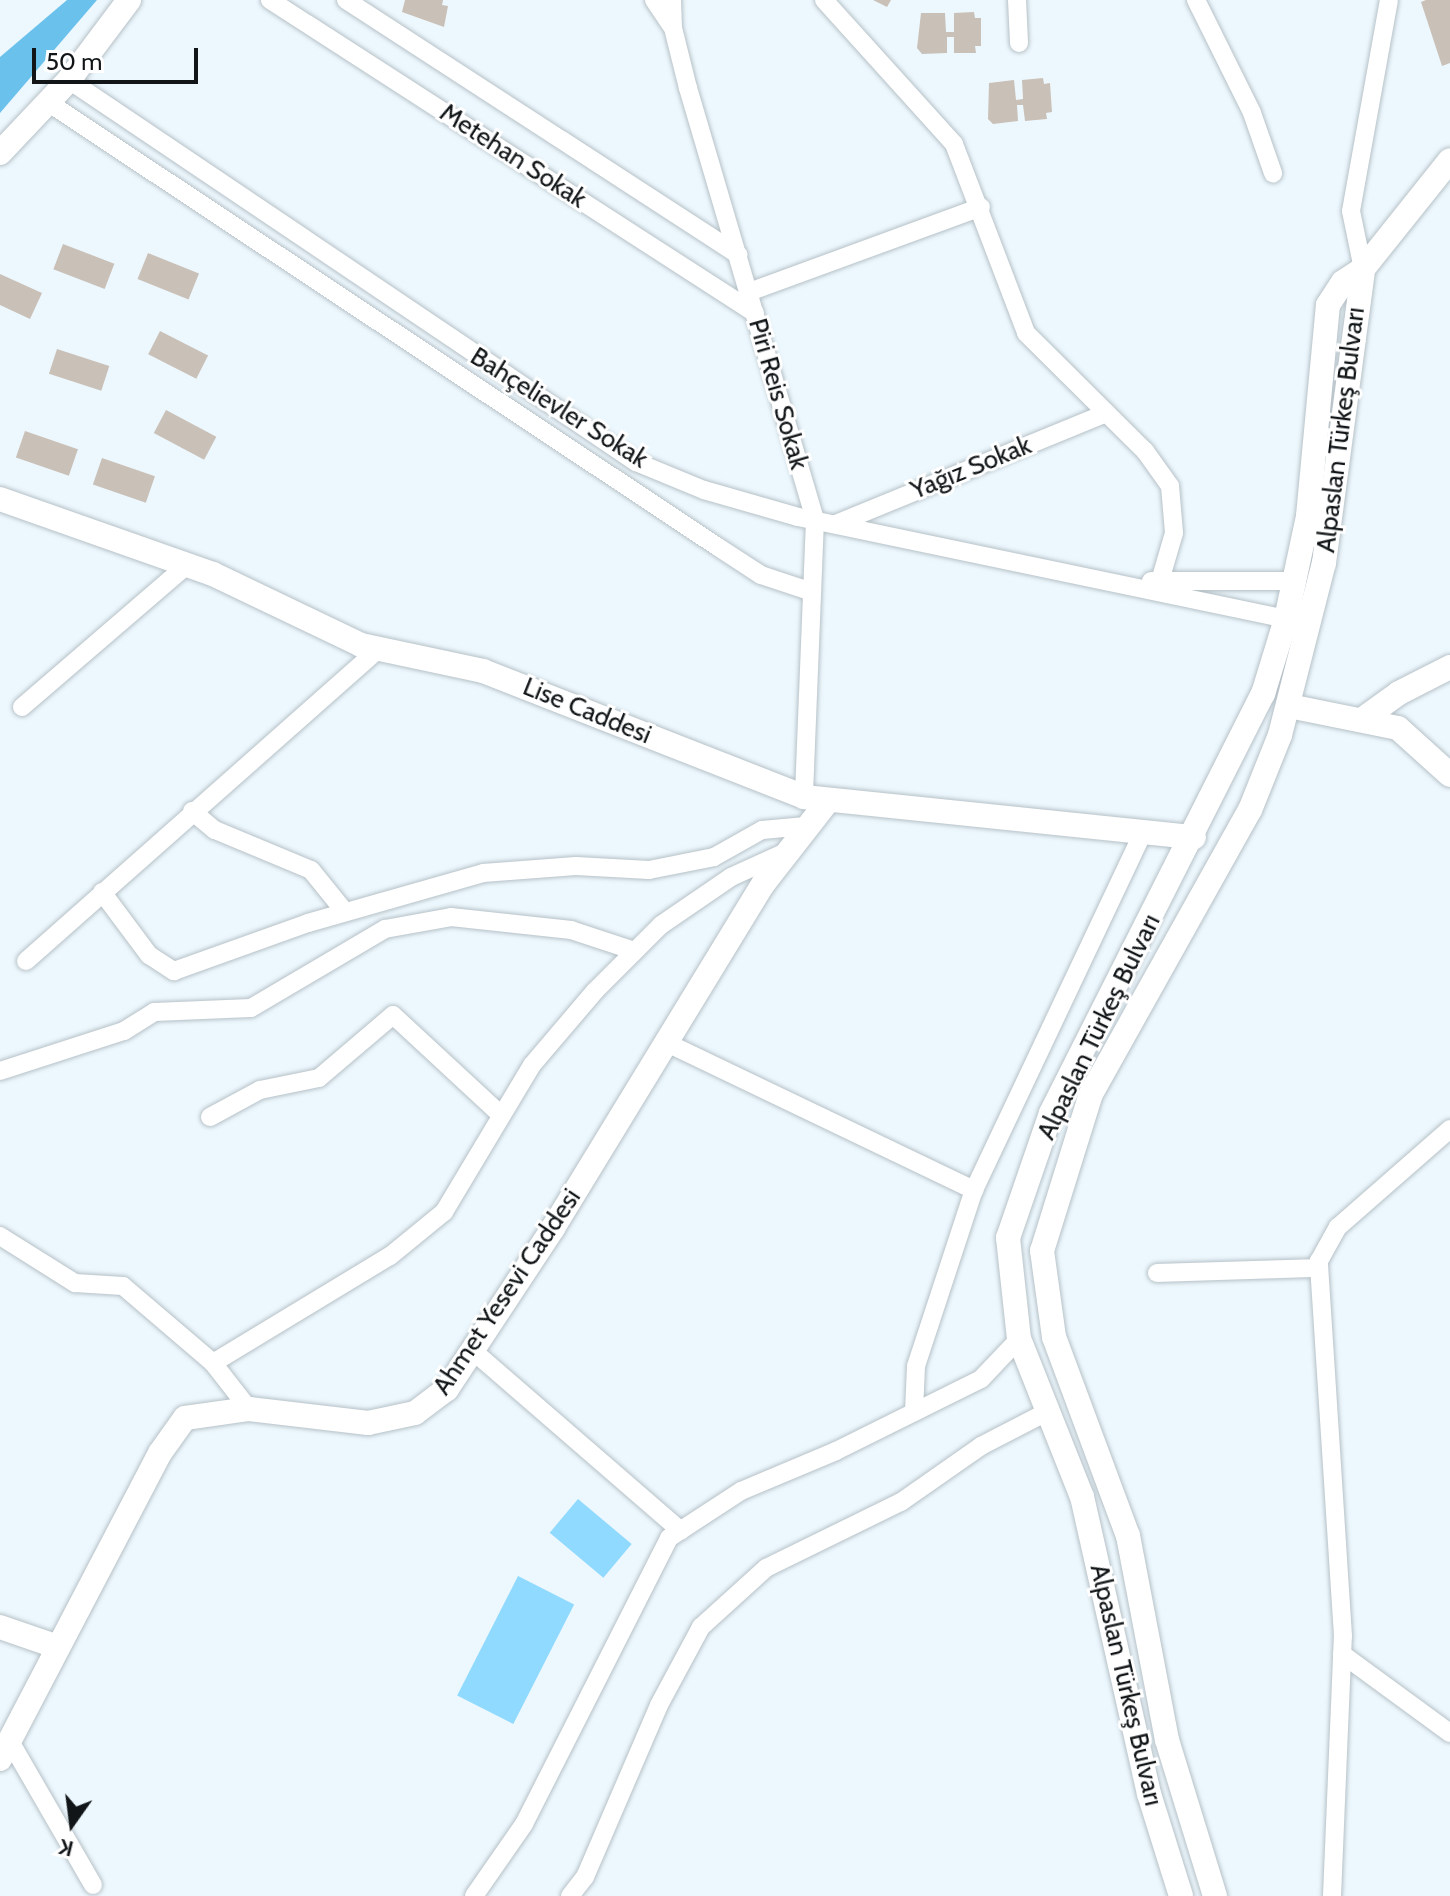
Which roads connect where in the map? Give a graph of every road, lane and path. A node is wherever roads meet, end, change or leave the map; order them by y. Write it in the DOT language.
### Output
graph roads {
  1 [pos="129,0"];
  2 [pos="270,0"];
  3 [pos="346,0"];
  4 [pos="654,0"];
  5 [pos="672,0"];
  6 [pos="824,0"];
  7 [pos="1017,0"];
  8 [pos="1196,0"];
  9 [pos="1389,0"];
  10 [pos="673,28"];
  11 [pos="1019,43"];
  12 [pos="69,80"];
  13 [pos="49,103"];
  14 [pos="0,153"];
  15 [pos="1448,170"];
  16 [pos="1273,173"];
  17 [pos="981,207"];
  18 [pos="738,255"];
  19 [pos="1363,269"];
  20 [pos="749,292"];
  21 [pos="755,313"];
  22 [pos="1106,413"];
  23 [pos="0,499"];
  24 [pos="815,520"];
  25 [pos="836,524"];
  26 [pos="188,564"];
  27 [pos="1117,581"];
  28 [pos="1160,581"];
  29 [pos="1296,581"];
  30 [pos="812,592"];
  31 [pos="1286,619"];
  32 [pos="377,650"];
  33 [pos="1450,667"];
  34 [pos="1289,706"];
  35 [pos="22,707"];
  36 [pos="1363,719"];
  37 [pos="1450,775"];
  38 [pos="815,800"];
  39 [pos="192,811"];
  40 [pos="806,826"];
  41 [pos="1143,832"];
  42 [pos="1194,837"];
  43 [pos="784,853"];
  44 [pos="102,892"];
  45 [pos="345,912"];
  46 [pos="635,951"];
  47 [pos="26,961"];
  48 [pos="665,1042"];
  49 [pos="0,1071"];
  50 [pos="501,1115"];
  51 [pos="210,1117"];
  52 [pos="1450,1129"];
  53 [pos="974,1190"];
  54 [pos="0,1236"];
  55 [pos="1319,1268"];
  56 [pos="1157,1273"];
  57 [pos="1019,1339"];
  58 [pos="472,1350"];
  59 [pos="213,1363"];
  60 [pos="249,1409"];
  61 [pos="914,1412"];
  62 [pos="1047,1412"];
  63 [pos="681,1531"];
  64 [pos="0,1627"];
  65 [pos="58,1647"];
  66 [pos="1342,1654"];
  67 [pos="1450,1733"];
  68 [pos="6,1751"];
  69 [pos="93,1885"];
  70 [pos="474,1896"];
  71 [pos="570,1896"];
  72 [pos="1181,1896"];
  73 [pos="1215,1896"];
  74 [pos="1332,1896"];
  1 -- 12 [label="street"];
  2 -- 21 [label="street, Metehan Sokak"];
  3 -- 18 [label="street"];
  4 -- 10 [label="street"];
  5 -- 10 [label="street, Piri Reis Sokak"];
  6 -- 17 [label="street"];
  7 -- 11 [label="street"];
  8 -- 16 [label="street"];
  9 -- 19 [label="street"];
  10 -- 18 [label="street, Piri Reis Sokak"];
  12 -- 13 [label="street"];
  12 -- 24 [label="street, Bahçelievler Sokak"];
  13 -- 14 [label="street"];
  13 -- 30 [label="street"];
  15 -- 19 [label="street, Alpaslan Türkeş Bulvarı"];
  17 -- 20 [label="street"];
  17 -- 22 [label="street"];
  18 -- 20 [label="street, Piri Reis Sokak"];
  19 -- 29 [label="street, Alpaslan Türkeş Bulvarı"];
  19 -- 34 [label="street, Alpaslan Türkeş Bulvarı"];
  20 -- 21 [label="street, Piri Reis Sokak"];
  21 -- 24 [label="street, Piri Reis Sokak"];
  22 -- 25 [label="street, Yağız Sokak"];
  22 -- 28 [label="street"];
  23 -- 26 [label="street, Lise Caddesi"];
  24 -- 25 [label="street, Bahçelievler Sokak"];
  24 -- 30 [label="street, Piri Reis Sokak"];
  25 -- 27 [label="street, Bahçelievler Sokak"];
  26 -- 32 [label="street, Lise Caddesi"];
  26 -- 35 [label="street"];
  27 -- 28 [label="street"];
  27 -- 31 [label="street"];
  28 -- 29 [label="street"];
  29 -- 31 [label="street, Alpaslan Türkeş Bulvarı"];
  30 -- 38 [label="street, Piri Reis Sokak"];
  31 -- 42 [label="street, Alpaslan Türkeş Bulvarı"];
  32 -- 38 [label="street, Lise Caddesi"];
  32 -- 39 [label="street"];
  33 -- 36 [label="street"];
  34 -- 36 [label="street"];
  34 -- 73 [label="street, Alpaslan Türkeş Bulvarı"];
  36 -- 37 [label="street"];
  38 -- 40 [label="street, Ahmet Yesevi Caddesi"];
  38 -- 41 [label="street, Lise Caddesi"];
  39 -- 44 [label="street"];
  39 -- 45 [label="street"];
  40 -- 43 [label="street, Ahmet Yesevi Caddesi"];
  40 -- 45 [label="street"];
  41 -- 42 [label="street, Lise Caddesi"];
  41 -- 53 [label="street"];
  42 -- 57 [label="street, Alpaslan Türkeş Bulvarı"];
  43 -- 46 [label="street"];
  43 -- 48 [label="street, Ahmet Yesevi Caddesi"];
  44 -- 45 [label="street"];
  44 -- 47 [label="street"];
  46 -- 49 [label="street"];
  46 -- 50 [label="street"];
  48 -- 53 [label="street"];
  48 -- 58 [label="street, Ahmet Yesevi Caddesi"];
  50 -- 51 [label="street"];
  50 -- 59 [label="street"];
  52 -- 55 [label="street"];
  53 -- 61 [label="street"];
  54 -- 59 [label="street"];
  55 -- 56 [label="street"];
  55 -- 66 [label="street"];
  57 -- 61 [label="street"];
  57 -- 62 [label="street, Alpaslan Türkeş Bulvarı"];
  58 -- 60 [label="street, Ahmet Yesevi Caddesi"];
  58 -- 63 [label="street"];
  59 -- 60 [label="street"];
  60 -- 65 [label="street, Ahmet Yesevi Caddesi"];
  61 -- 63 [label="street"];
  62 -- 71 [label="street"];
  62 -- 72 [label="street, Alpaslan Türkeş Bulvarı"];
  63 -- 70 [label="street"];
  64 -- 65 [label="street"];
  65 -- 68 [label="street, Ahmet Yesevi Caddesi"];
  66 -- 67 [label="street"];
  66 -- 74 [label="street"];
  68 -- 69 [label="street"];
}
